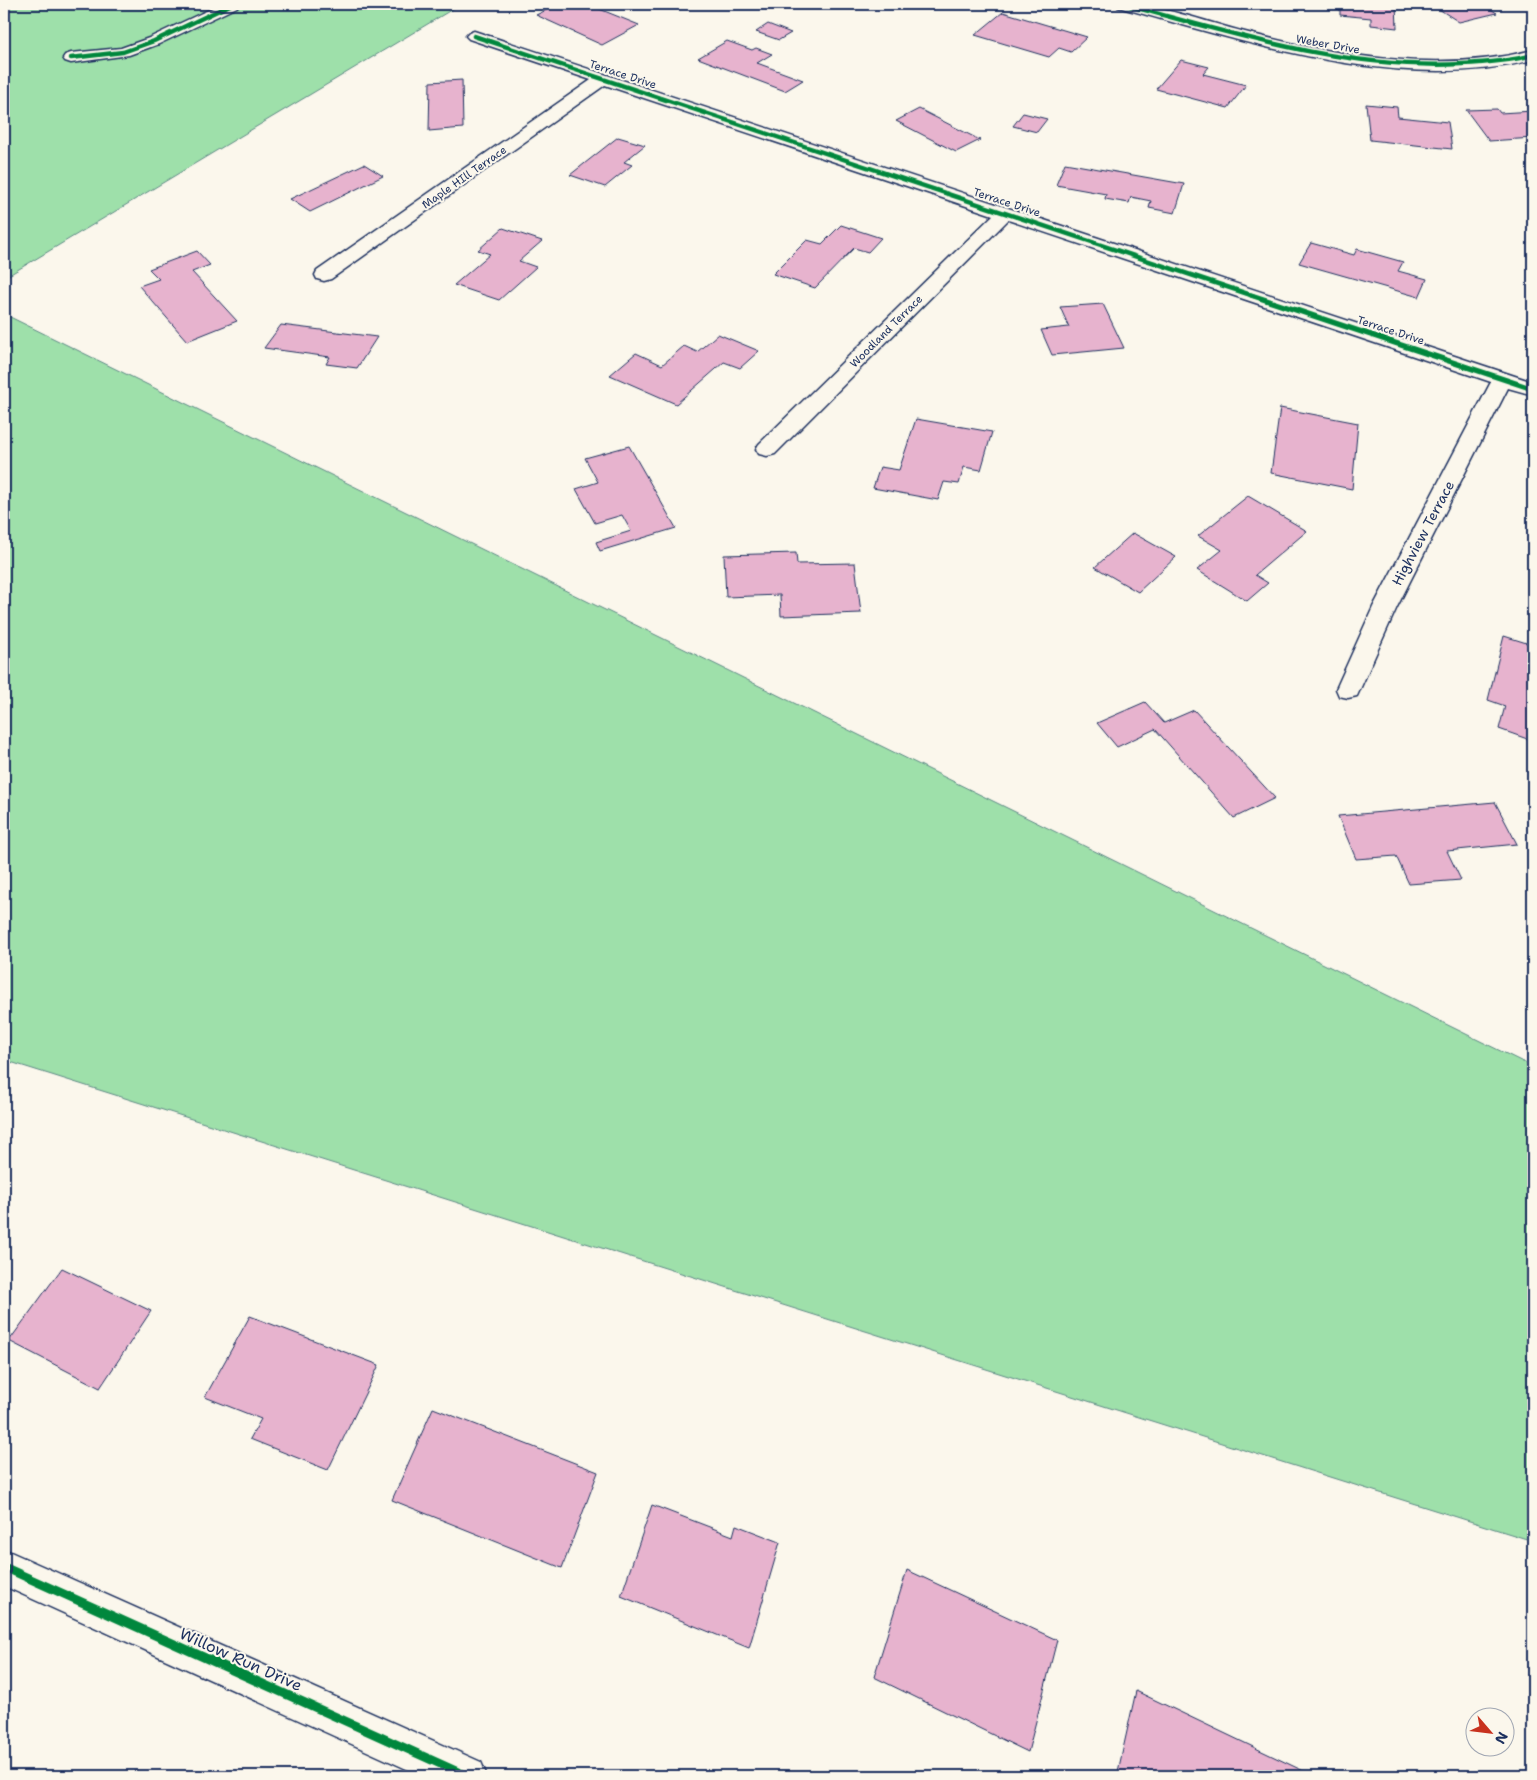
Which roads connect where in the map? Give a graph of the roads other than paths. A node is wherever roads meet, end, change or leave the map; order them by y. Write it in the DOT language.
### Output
graph roads {
  1 [pos="232,4"];
  2 [pos="1123,4"];
  3 [pos="474,36"];
  4 [pos="1533,54"];
  5 [pos="70,58"];
  6 [pos="603,79"];
  7 [pos="1005,213"];
  8 [pos="324,275"];
  9 [pos="1502,379"];
  10 [pos="1533,389"];
  11 [pos="767,449"];
  12 [pos="1348,689"];
  13 [pos="4,1567"];
  14 [pos="467,1776"];
  1 -- 5 [label="street"];
  2 -- 4 [label="street, Weber Drive"];
  3 -- 6 [label="street, Terrace Drive"];
  6 -- 7 [label="street, Terrace Drive"];
  6 -- 8 [label="street, Maple HIll Terrace"];
  7 -- 9 [label="street, Terrace Drive"];
  7 -- 11 [label="street, Woodland Terrace"];
  9 -- 10 [label="street, Terrace Drive"];
  9 -- 12 [label="street, Highview Terrace"];
  13 -- 14 [label="street, Willow Run Drive"];
}
